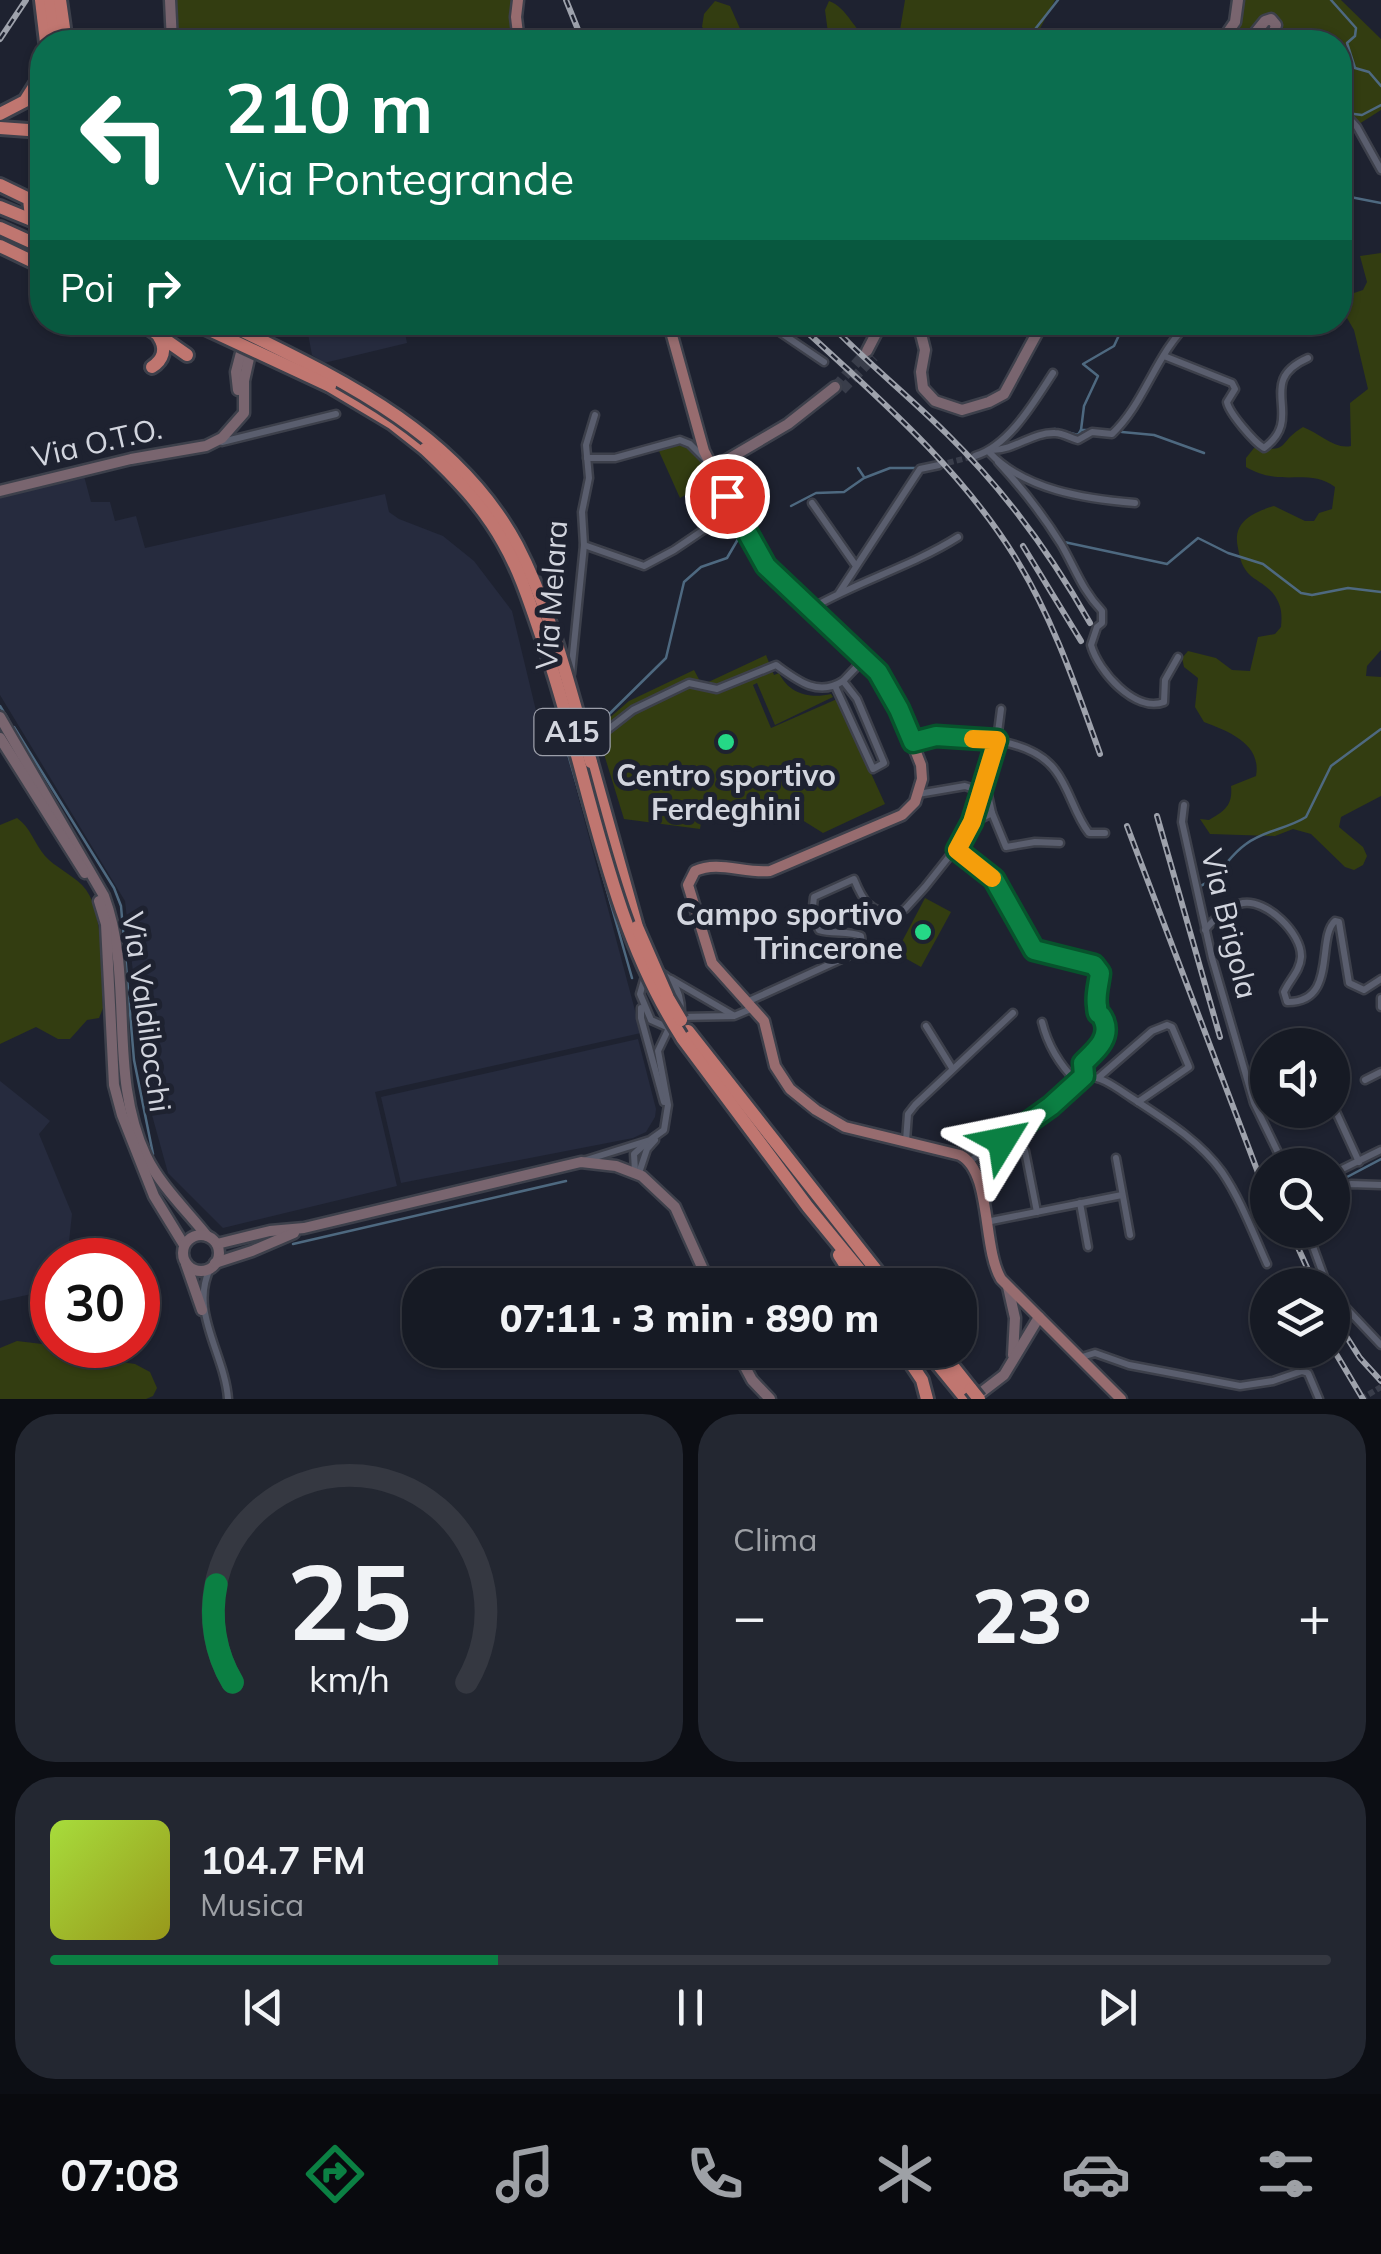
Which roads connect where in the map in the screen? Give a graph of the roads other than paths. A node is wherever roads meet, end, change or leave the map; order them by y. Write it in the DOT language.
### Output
graph roads {
  1 [pos="42,0"];
  2 [pos="50,0"];
  3 [pos="60,0"];
  4 [pos="170,0"];
  5 [pos="518,0"];
  6 [pos="1238,0"];
  7 [pos="45,30"];
  8 [pos="54,30"];
  9 [pos="64,30"];
  10 [pos="170,30"];
  11 [pos="518,30"];
  12 [pos="1229,30"];
  13 [pos="1258,30"];
  14 [pos="1274,30"];
  15 [pos="30,92"];
  16 [pos="0,114"];
  17 [pos="1352,121"];
  18 [pos="0,125"];
  19 [pos="30,127"];
  20 [pos="1381,170"];
  21 [pos="0,192"];
  22 [pos="0,210"];
  23 [pos="30,219"];
  24 [pos="30,222"];
  25 [pos="0,228"];
  26 [pos="30,241"];
  27 [pos="0,246"];
  28 [pos="30,253"];
  29 [pos="30,260"];
  30 [pos="156,335"];
  31 [pos="221,335"];
  32 [pos="246,335"];
  33 [pos="250,335"];
  34 [pos="254,335"];
  35 [pos="671,335"];
  36 [pos="784,335"];
  37 [pos="876,335"];
  38 [pos="921,335"];
  39 [pos="1036,335"];
  40 [pos="1180,335"];
  41 [pos="159,337"];
  42 [pos="870,350"];
  43 [pos="187,354"];
  44 [pos="1164,356"];
  45 [pos="1308,358"];
  46 [pos="824,362"];
  47 [pos="152,367"];
  48 [pos="1053,373"];
  49 [pos="839,388"];
  50 [pos="244,413"];
  51 [pos="336,414"];
  52 [pos="595,416"];
  53 [pos="236,423"];
  54 [pos="249,425"];
  55 [pos="259,431"];
  56 [pos="246,435"];
  57 [pos="206,446"];
  58 [pos="991,451"];
  59 [pos="974,456"];
  60 [pos="587,458"];
  61 [pos="998,462"];
  62 [pos="939,465"];
  63 [pos="713,468"];
  64 [pos="0,490"];
  65 [pos="1135,502"];
  66 [pos="812,503"];
  67 [pos="734,509"];
  68 [pos="958,537"];
  69 [pos="584,545"];
  70 [pos="856,566"];
  71 [pos="839,592"];
  72 [pos="812,608"];
  73 [pos="1178,657"];
  74 [pos="865,658"];
  75 [pos="843,681"];
  76 [pos="835,686"];
  77 [pos="1001,709"];
  78 [pos="0,717"];
  79 [pos="0,738"];
  80 [pos="997,740"];
  81 [pos="913,742"];
  82 [pos="582,748"];
  83 [pos="977,790"];
  84 [pos="918,794"];
  85 [pos="988,796"];
  86 [pos="1184,805"];
  87 [pos="992,812"];
  88 [pos="971,824"];
  89 [pos="1105,832"];
  90 [pos="1060,843"];
  91 [pos="957,850"];
  92 [pos="1205,930"];
  93 [pos="642,951"];
  94 [pos="662,974"];
  95 [pos="671,979"];
  96 [pos="1381,979"];
  97 [pos="644,980"];
  98 [pos="1381,998"];
  99 [pos="642,1002"];
  100 [pos="752,1004"];
  101 [pos="1381,1007"];
  102 [pos="1014,1013"];
  103 [pos="734,1016"];
  104 [pos="681,1017"];
  105 [pos="1042,1022"];
  106 [pos="926,1026"];
  107 [pos="679,1032"];
  108 [pos="708,1068"];
  109 [pos="952,1068"];
  110 [pos="1381,1072"];
  111 [pos="1098,1078"];
  112 [pos="1080,1079"];
  113 [pos="1364,1080"];
  114 [pos="1138,1102"];
  115 [pos="668,1114"];
  116 [pos="1343,1128"];
  117 [pos="661,1134"];
  118 [pos="1012,1134"];
  119 [pos="650,1140"];
  120 [pos="906,1142"];
  121 [pos="1276,1148"];
  122 [pos="1381,1150"];
  123 [pos="1116,1158"];
  124 [pos="970,1161"];
  125 [pos="581,1162"];
  126 [pos="1359,1162"];
  127 [pos="1350,1166"];
  128 [pos="637,1174"];
  129 [pos="1350,1184"];
  130 [pos="1381,1185"];
  131 [pos="1122,1195"];
  132 [pos="1080,1203"];
  133 [pos="808,1207"];
  134 [pos="1037,1212"];
  135 [pos="986,1222"];
  136 [pos="304,1228"];
  137 [pos="1130,1235"];
  138 [pos="212,1240"];
  139 [pos="184,1245"];
  140 [pos="1088,1247"];
  141 [pos="186,1263"];
  142 [pos="1266,1264"];
  143 [pos="213,1265"];
  144 [pos="702,1268"];
  145 [pos="847,1268"];
  146 [pos="858,1268"];
  147 [pos="874,1268"];
  148 [pos="1008,1288"];
  149 [pos="202,1310"];
  150 [pos="1350,1311"];
  151 [pos="1039,1317"];
  152 [pos="1060,1336"];
  153 [pos="1022,1337"];
  154 [pos="1381,1344"];
  155 [pos="1082,1357"];
  156 [pos="746,1368"];
  157 [pos="914,1368"];
  158 [pos="943,1368"];
  159 [pos="952,1368"];
  160 [pos="970,1396"];
  161 [pos="228,1399"];
  162 [pos="770,1399"];
  163 [pos="927,1399"];
  164 [pos="1121,1399"];
  165 [pos="1319,1399"];
  1 -- 7 [label="highway"];
  2 -- 8 [label="highway"];
  3 -- 9 [label="highway"];
  4 -- 10 [label="street"];
  5 -- 11 [label="main road"];
  6 -- 12 [label="street"];
  13 -- 14 [label="street"];
  15 -- 16 [label="highway"];
  17 -- 20 [label="street"];
  18 -- 19 [label="highway"];
  21 -- 23 [label="highway"];
  22 -- 24 [label="highway"];
  25 -- 26 [label="highway"];
  27 -- 28 [label="highway"];
  27 -- 29 [label="highway"];
  30 -- 41 [label="highway"];
  31 -- 107 [label="highway, A15 / A15, bridge"];
  32 -- 53 [label="street"];
  33 -- 107 [label="highway, A15 / A15, bridge"];
  34 -- 50 [label="street"];
  35 -- 63 [label="main road"];
  36 -- 46 [label="street"];
  37 -- 42 [label="street"];
  38 -- 39 [label="street"];
  40 -- 44 [label="street"];
  41 -- 43 [label="highway"];
  41 -- 47 [label="highway"];
  44 -- 45 [label="street"];
  44 -- 58 [label="street"];
  48 -- 58 [label="street"];
  49 -- 63 [label="street"];
  50 -- 53 [label="street, Via O.T.O."];
  50 -- 54 [label="street"];
  51 -- 55 [label="street, Via O.T.O."];
  52 -- 60 [label="street, Via Melara"];
  53 -- 54 [label="street"];
  53 -- 56 [label="street"];
  53 -- 57 [label="street, Via O.T.O."];
  54 -- 55 [label="street"];
  55 -- 56 [label="street, Via O.T.O."];
  56 -- 57 [label="street, Via O.T.O."];
  57 -- 64 [label="street, Via O.T.O."];
  58 -- 59 [label="street"];
  58 -- 61 [label="street"];
  60 -- 63 [label="street"];
  60 -- 69 [label="street, Via Melara"];
  61 -- 65 [label="street"];
  61 -- 73 [label="street"];
  62 -- 70 [label="street"];
  63 -- 67 [label="main road"];
  66 -- 70 [label="street"];
  67 -- 69 [label="street"];
  67 -- 72 [label="main road"];
  68 -- 71 [label="street"];
  69 -- 82 [label="street, Via Melara"];
  70 -- 71 [label="street"];
  71 -- 72 [label="street"];
  72 -- 74 [label="main road"];
  74 -- 75 [label="street"];
  74 -- 81 [label="main road"];
  75 -- 76 [label="street"];
  75 -- 76 [label="street"];
  76 -- 82 [label="street"];
  77 -- 80 [label="street"];
  78 -- 138 [label="street, Via Valdilocchi"];
  79 -- 139 [label="street, Via Valdilocchi"];
  80 -- 81 [label="street"];
  80 -- 88 [label="street"];
  80 -- 89 [label="street"];
  81 -- 84 [label="main road"];
  82 -- 93 [label="street, Via Melara"];
  83 -- 84 [label="street"];
  84 -- 100 [label="main road"];
  85 -- 87 [label="street"];
  86 -- 92 [label="street, Via Brigola"];
  87 -- 88 [label="street"];
  87 -- 90 [label="street"];
  88 -- 91 [label="street"];
  91 -- 100 [label="street"];
  91 -- 112 [label="street"];
  92 -- 96 [label="street"];
  92 -- 121 [label="street, Via Brigola"];
  93 -- 94 [label="street, Via Melara"];
  93 -- 97 [label="street, Via Melara"];
  94 -- 95 [label="street, Via Melara"];
  94 -- 97 [label="street"];
  95 -- 103 [label="street, Via Melara"];
  95 -- 104 [label="street"];
  97 -- 99 [label="street, Via Melara"];
  98 -- 101 [label="street"];
  99 -- 107 [label="street"];
  99 -- 115 [label="street"];
  100 -- 103 [label="street"];
  100 -- 120 [label="main road"];
  102 -- 109 [label="street"];
  103 -- 104 [label="street"];
  104 -- 107 [label="street"];
  105 -- 112 [label="street"];
  106 -- 109 [label="street"];
  107 -- 108 [label="highway, A15 / A15"];
  107 -- 115 [label="street"];
  108 -- 133 [label="highway, A15"];
  108 -- 147 [label="highway, A15"];
  109 -- 120 [label="street"];
  110 -- 113 [label="street"];
  111 -- 112 [label="street"];
  111 -- 114 [label="street"];
  111 -- 114 [label="street"];
  112 -- 118 [label="street"];
  114 -- 142 [label="street"];
  115 -- 117 [label="street"];
  116 -- 126 [label="street"];
  117 -- 119 [label="street"];
  117 -- 128 [label="street"];
  118 -- 124 [label="street"];
  118 -- 134 [label="street"];
  119 -- 125 [label="street"];
  119 -- 128 [label="street"];
  120 -- 124 [label="main road"];
  122 -- 126 [label="street"];
  123 -- 131 [label="street"];
  124 -- 135 [label="main road"];
  125 -- 128 [label="street"];
  125 -- 136 [label="street"];
  126 -- 127 [label="street"];
  128 -- 144 [label="street"];
  129 -- 130 [label="street"];
  131 -- 132 [label="street"];
  131 -- 137 [label="street"];
  132 -- 134 [label="street"];
  132 -- 140 [label="street"];
  133 -- 145 [label="highway"];
  133 -- 146 [label="highway, A15"];
  134 -- 135 [label="street"];
  135 -- 148 [label="main road"];
  136 -- 138 [label="street"];
  136 -- 143 [label="street"];
  138 -- 139 [label="street"];
  138 -- 143 [label="street"];
  139 -- 141 [label="street"];
  141 -- 143 [label="street"];
  141 -- 149 [label="street"];
  143 -- 149 [label="street"];
  148 -- 151 [label="main road"];
  148 -- 153 [label="street"];
  149 -- 161 [label="street"];
  150 -- 154 [label="street"];
  151 -- 152 [label="main road"];
  151 -- 153 [label="street"];
  152 -- 153 [label="street"];
  152 -- 155 [label="main road"];
  153 -- 160 [label="street"];
  155 -- 164 [label="main road"];
  155 -- 165 [label="street"];
  156 -- 162 [label="street"];
  157 -- 163 [label="highway"];
  158 -- 160 [label="highway"];
  159 -- 160 [label="highway"];
}
